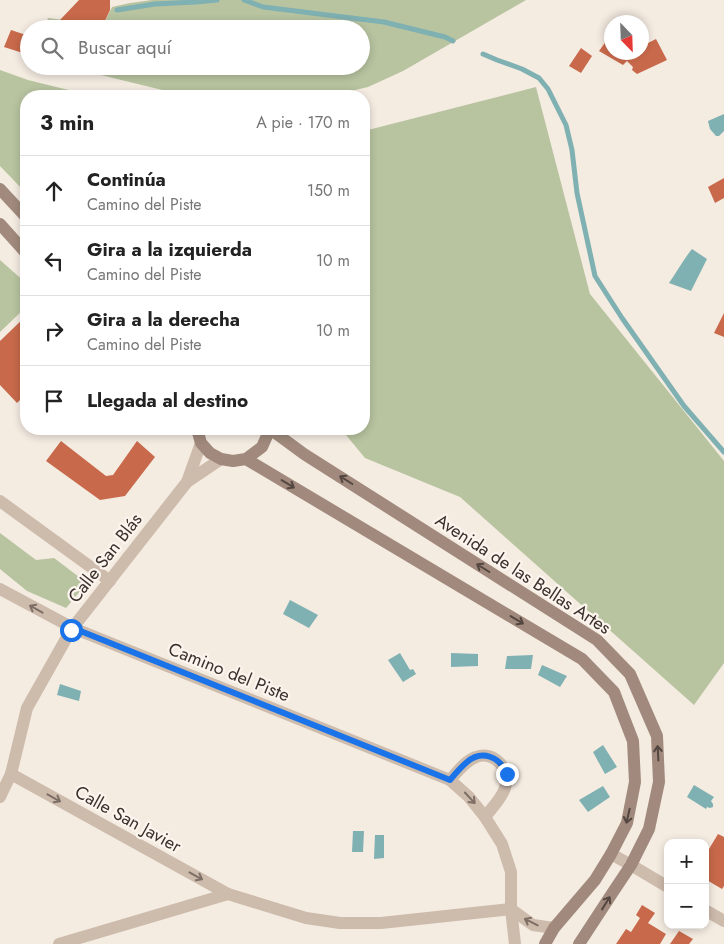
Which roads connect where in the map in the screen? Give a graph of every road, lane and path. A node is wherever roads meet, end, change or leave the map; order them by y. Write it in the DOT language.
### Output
graph roads {
  1 [pos="0,190"];
  2 [pos="20,211"];
  3 [pos="0,224"];
  4 [pos="20,246"];
  5 [pos="199,435"];
  6 [pos="267,435"];
  7 [pos="278,435"];
  8 [pos="201,443"];
  9 [pos="221,459"];
  10 [pos="246,459"];
  11 [pos="187,482"];
  12 [pos="0,501"];
  13 [pos="110,581"];
  14 [pos="0,589"];
  15 [pos="73,628"];
  16 [pos="11,774"];
  17 [pos="450,780"];
  18 [pos="0,797"];
  19 [pos="485,816"];
  20 [pos="611,854"];
  21 [pos="631,865"];
  22 [pos="664,885"];
  23 [pos="228,894"];
  24 [pos="511,909"];
  25 [pos="709,912"];
  26 [pos="724,921"];
  27 [pos="554,928"];
  28 [pos="59,944"];
  29 [pos="515,944"];
  30 [pos="545,944"];
  31 [pos="580,944"];
  1 -- 2 [label="street"];
  3 -- 4 [label="street"];
  5 -- 8 [label="street"];
  6 -- 10 [label="street"];
  21 -- 7 [label="street, Avenida de las Bellas Artes, one-way"];
  8 -- 9 [label="street"];
  8 -- 11 [label="street, Calle San Blás"];
  9 -- 10 [label="street"];
  9 -- 11 [label="street, Calle San Blás"];
  10 -- 20 [label="street, one-way"];
  11 -- 13 [label="street, Calle San Blás"];
  12 -- 13 [label="street"];
  13 -- 15 [label="street, Calle San Blás"];
  15 -- 14 [label="street, Camino del Piste, one-way"];
  15 -- 16 [label="street, Calle San Blás"];
  15 -- 17 [label="street, Camino del Piste"];
  16 -- 18 [label="street, Calle San Blás"];
  16 -- 23 [label="street, Calle San Javier, one-way"];
  17 -- 19 [label="street, Camino del Piste, one-way"];
  17 -- 19 [label="street"];
  19 -- 24 [label="street, Camino del Piste"];
  20 -- 21 [label="street"];
  20 -- 27 [label="street"];
  21 -- 22 [label="street"];
  31 -- 21 [label="street, Avenida de las Bellas Artes, one-way"];
  23 -- 24 [label="street, Calle San Javier"];
  23 -- 28 [label="street"];
  27 -- 24 [label="street, one-way"];
  24 -- 29 [label="street, Camino del Piste"];
  25 -- 26 [label="street"];
  27 -- 30 [label="street"];
}
